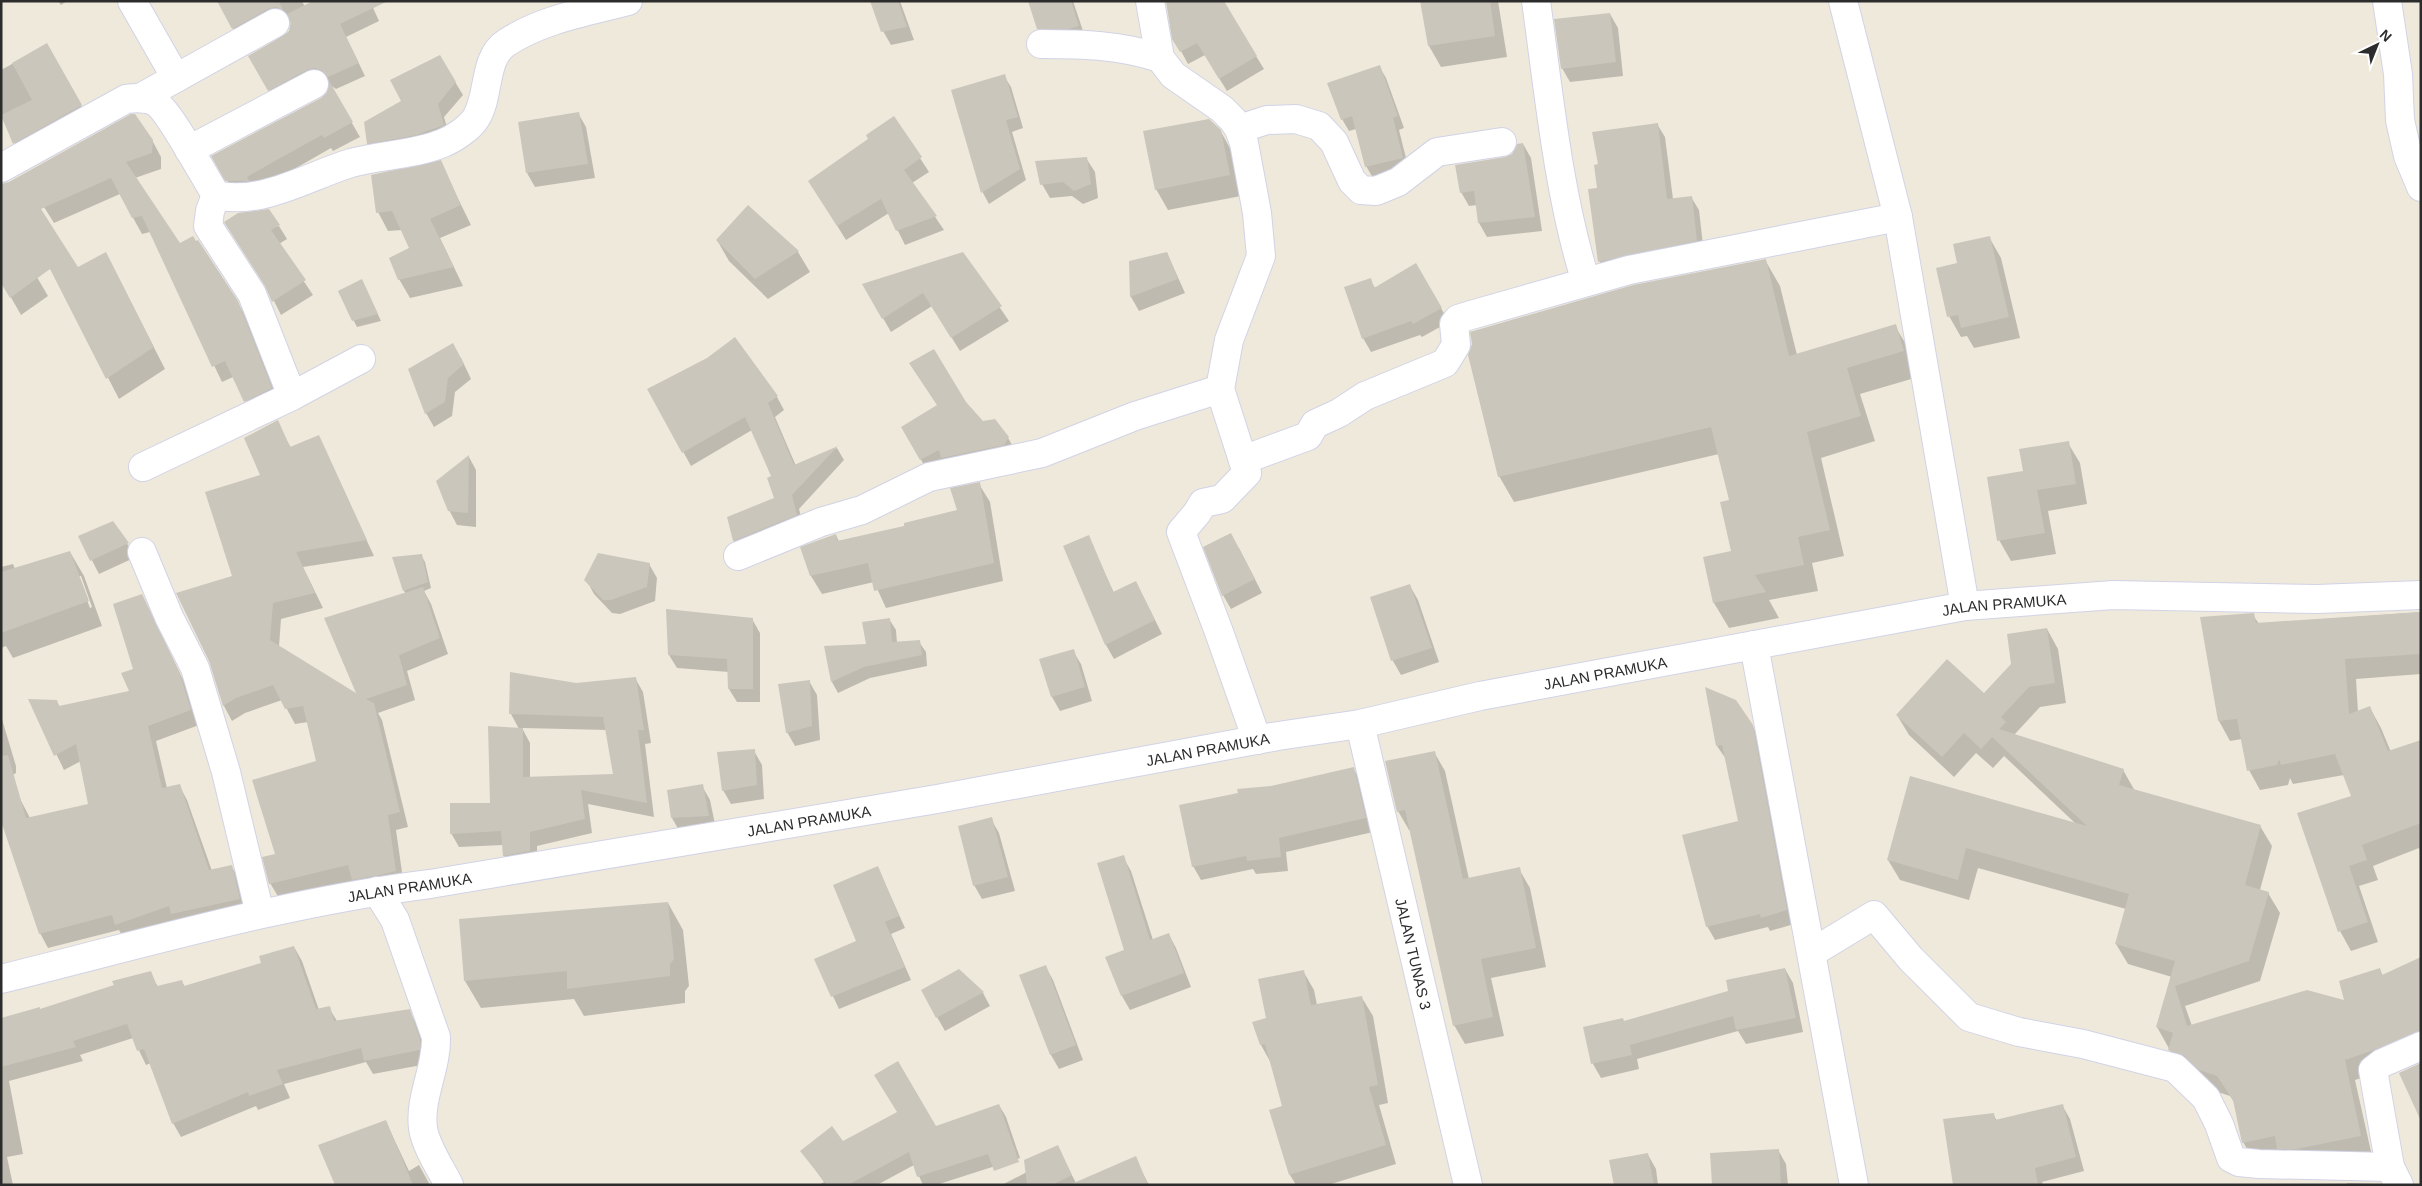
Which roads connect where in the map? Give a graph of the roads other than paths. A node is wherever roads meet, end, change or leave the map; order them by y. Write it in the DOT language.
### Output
graph roads {
  1 [pos="132,1"];
  2 [pos="628,1"];
  3 [pos="1150,1"];
  4 [pos="1536,1"];
  5 [pos="1843,1"];
  6 [pos="2387,1"];
  7 [pos="275,23"];
  8 [pos="1041,44"];
  9 [pos="1160,58"];
  10 [pos="176,78"];
  11 [pos="314,84"];
  12 [pos="140,98"];
  13 [pos="1239,129"];
  14 [pos="1502,142"];
  15 [pos="189,150"];
  16 [pos="1,168"];
  17 [pos="2421,187"];
  18 [pos="216,195"];
  19 [pos="1898,217"];
  20 [pos="1586,282"];
  21 [pos="361,359"];
  22 [pos="1220,389"];
  23 [pos="292,396"];
  24 [pos="1242,460"];
  25 [pos="143,467"];
  26 [pos="142,552"];
  27 [pos="738,556"];
  28 [pos="2421,594"];
  29 [pos="1965,606"];
  30 [pos="1754,645"];
  31 [pos="1360,724"];
  32 [pos="1257,740"];
  33 [pos="377,891"];
  34 [pos="260,914"];
  35 [pos="1813,952"];
  36 [pos="1,979"];
  37 [pos="2421,1046"];
  38 [pos="2394,1176"];
  39 [pos="449,1185"];
  40 [pos="1468,1185"];
  41 [pos="1854,1185"];
  1 -- 10 [label="street"];
  2 -- 18 [label="street"];
  3 -- 9 [label="street"];
  4 -- 20 [label="street"];
  5 -- 19 [label="street"];
  6 -- 17 [label="street"];
  7 -- 10 [label="street"];
  8 -- 9 [label="street"];
  9 -- 13 [label="street"];
  10 -- 12 [label="street"];
  11 -- 15 [label="street"];
  12 -- 15 [label="street"];
  12 -- 16 [label="street"];
  13 -- 14 [label="street"];
  13 -- 22 [label="street"];
  15 -- 18 [label="street"];
  18 -- 23 [label="street"];
  19 -- 20 [label="street"];
  19 -- 29 [label="street"];
  20 -- 24 [label="street"];
  21 -- 23 [label="street"];
  22 -- 24 [label="street"];
  22 -- 27 [label="street"];
  23 -- 25 [label="street"];
  24 -- 32 [label="street"];
  26 -- 34 [label="street"];
  28 -- 29 [label="street, JALAN PRAMUKA"];
  29 -- 30 [label="street, JALAN PRAMUKA"];
  30 -- 31 [label="street, JALAN PRAMUKA"];
  30 -- 35 [label="street"];
  31 -- 32 [label="street, JALAN PRAMUKA"];
  31 -- 40 [label="street, JALAN TUNAS 3"];
  32 -- 33 [label="street, JALAN PRAMUKA"];
  33 -- 34 [label="street, JALAN PRAMUKA"];
  33 -- 39 [label="street"];
  34 -- 36 [label="street, JALAN PRAMUKA"];
  35 -- 38 [label="street"];
  35 -- 41 [label="street"];
  37 -- 38 [label="street"];
}
